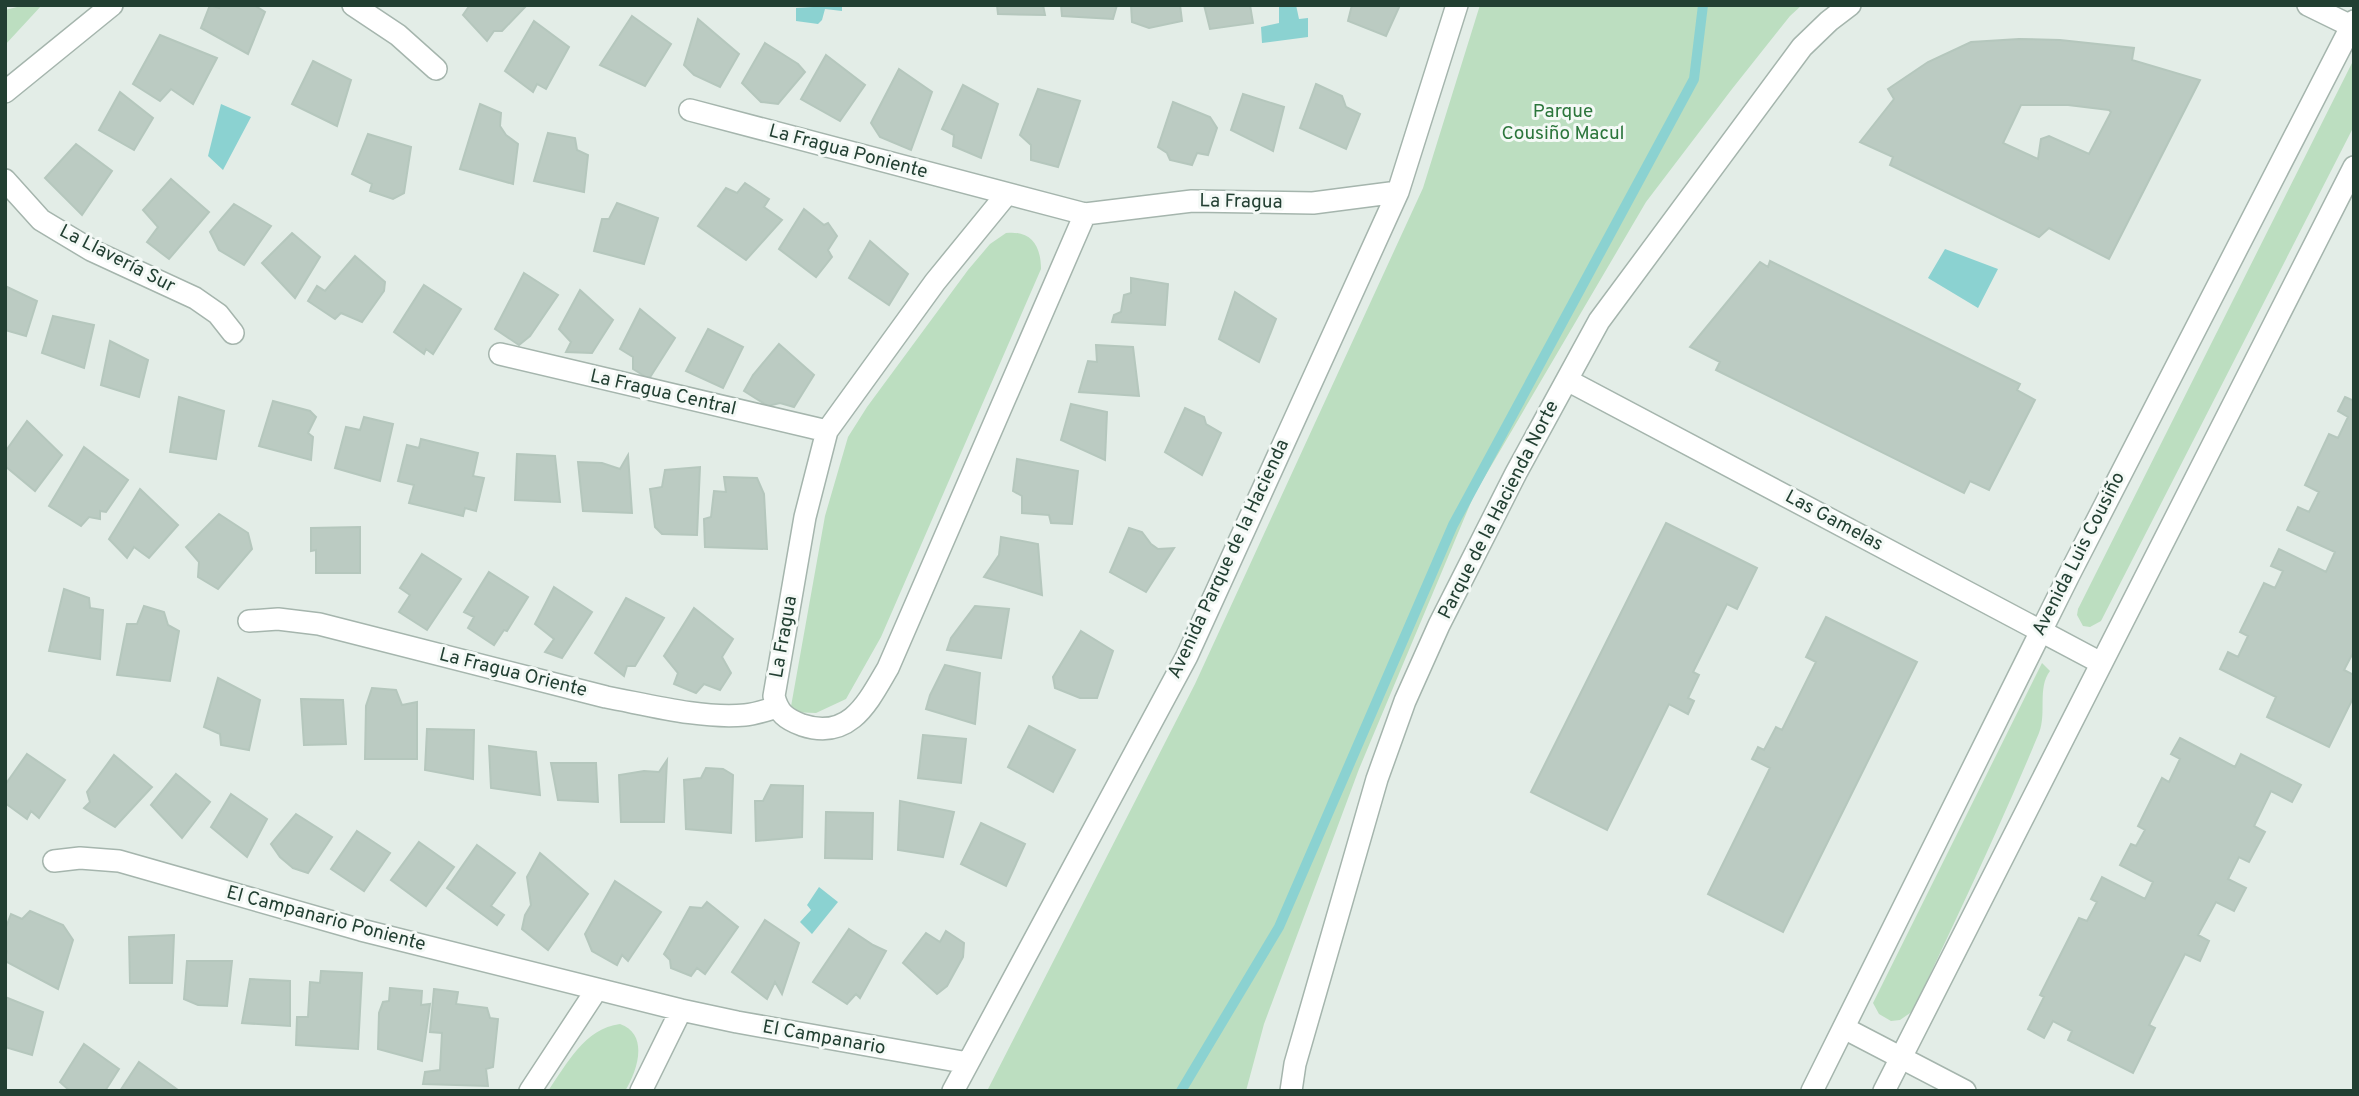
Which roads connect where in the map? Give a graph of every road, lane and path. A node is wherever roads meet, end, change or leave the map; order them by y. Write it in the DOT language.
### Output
graph roads {
  1 [pos="112,5"];
  2 [pos="353,5"];
  3 [pos="1457,5"];
  4 [pos="1850,5"];
  5 [pos="2308,5"];
  6 [pos="2353,24"];
  7 [pos="436,69"];
  8 [pos="5,92"];
  9 [pos="690,110"];
  10 [pos="2354,167"];
  11 [pos="5,180"];
  12 [pos="1398,192"];
  13 [pos="1006,195"];
  14 [pos="1085,214"];
  15 [pos="233,333"];
  16 [pos="500,354"];
  17 [pos="1567,380"];
  18 [pos="827,431"];
  19 [pos="249,621"];
  20 [pos="2040,630"];
  21 [pos="2101,663"];
  22 [pos="777,707"];
  23 [pos="54,861"];
  24 [pos="597,989"];
  25 [pos="681,1010"];
  26 [pos="1844,1028"];
  27 [pos="1901,1058"];
  28 [pos="968,1063"];
  29 [pos="530,1091"];
  30 [pos="641,1091"];
  31 [pos="953,1091"];
  32 [pos="1291,1091"];
  33 [pos="1812,1091"];
  34 [pos="1884,1091"];
  35 [pos="1965,1091"];
  1 -- 8 [label="street"];
  2 -- 7 [label="street"];
  3 -- 12 [label="street, Avenida Parque de la Hacienda"];
  4 -- 17 [label="street, Parque de la Hacienda Norte"];
  5 -- 6 [label="street"];
  6 -- 20 [label="street, Avenida Luis Cousiño"];
  9 -- 13 [label="street, La Fragua Poniente"];
  10 -- 21 [label="street"];
  11 -- 15 [label="street, La Llavería Sur"];
  12 -- 14 [label="street, La Fragua"];
  12 -- 28 [label="street, Avenida Parque de la Hacienda"];
  13 -- 14 [label="street, La Fragua"];
  13 -- 18 [label="street, La Fragua"];
  14 -- 22 [label="street, La Fragua"];
  16 -- 18 [label="street, La Fragua Central"];
  17 -- 20 [label="street, Las Gamelas"];
  17 -- 32 [label="street, Parque de la Hacienda Norte"];
  18 -- 22 [label="street, La Fragua"];
  19 -- 22 [label="street, La Fragua Oriente"];
  20 -- 21 [label="street, Las Gamelas"];
  20 -- 26 [label="street, Avenida Luis Cousiño"];
  21 -- 27 [label="street"];
  23 -- 24 [label="street, El Campanario Poniente"];
  24 -- 25 [label="street, El Campanario"];
  24 -- 29 [label="street"];
  25 -- 28 [label="street, El Campanario"];
  25 -- 30 [label="street"];
  26 -- 27 [label="street"];
  26 -- 33 [label="street, Avenida Luis Cousiño"];
  27 -- 34 [label="street"];
  27 -- 35 [label="street"];
  28 -- 31 [label="street, Avenida Parque de la Hacienda"];
}
